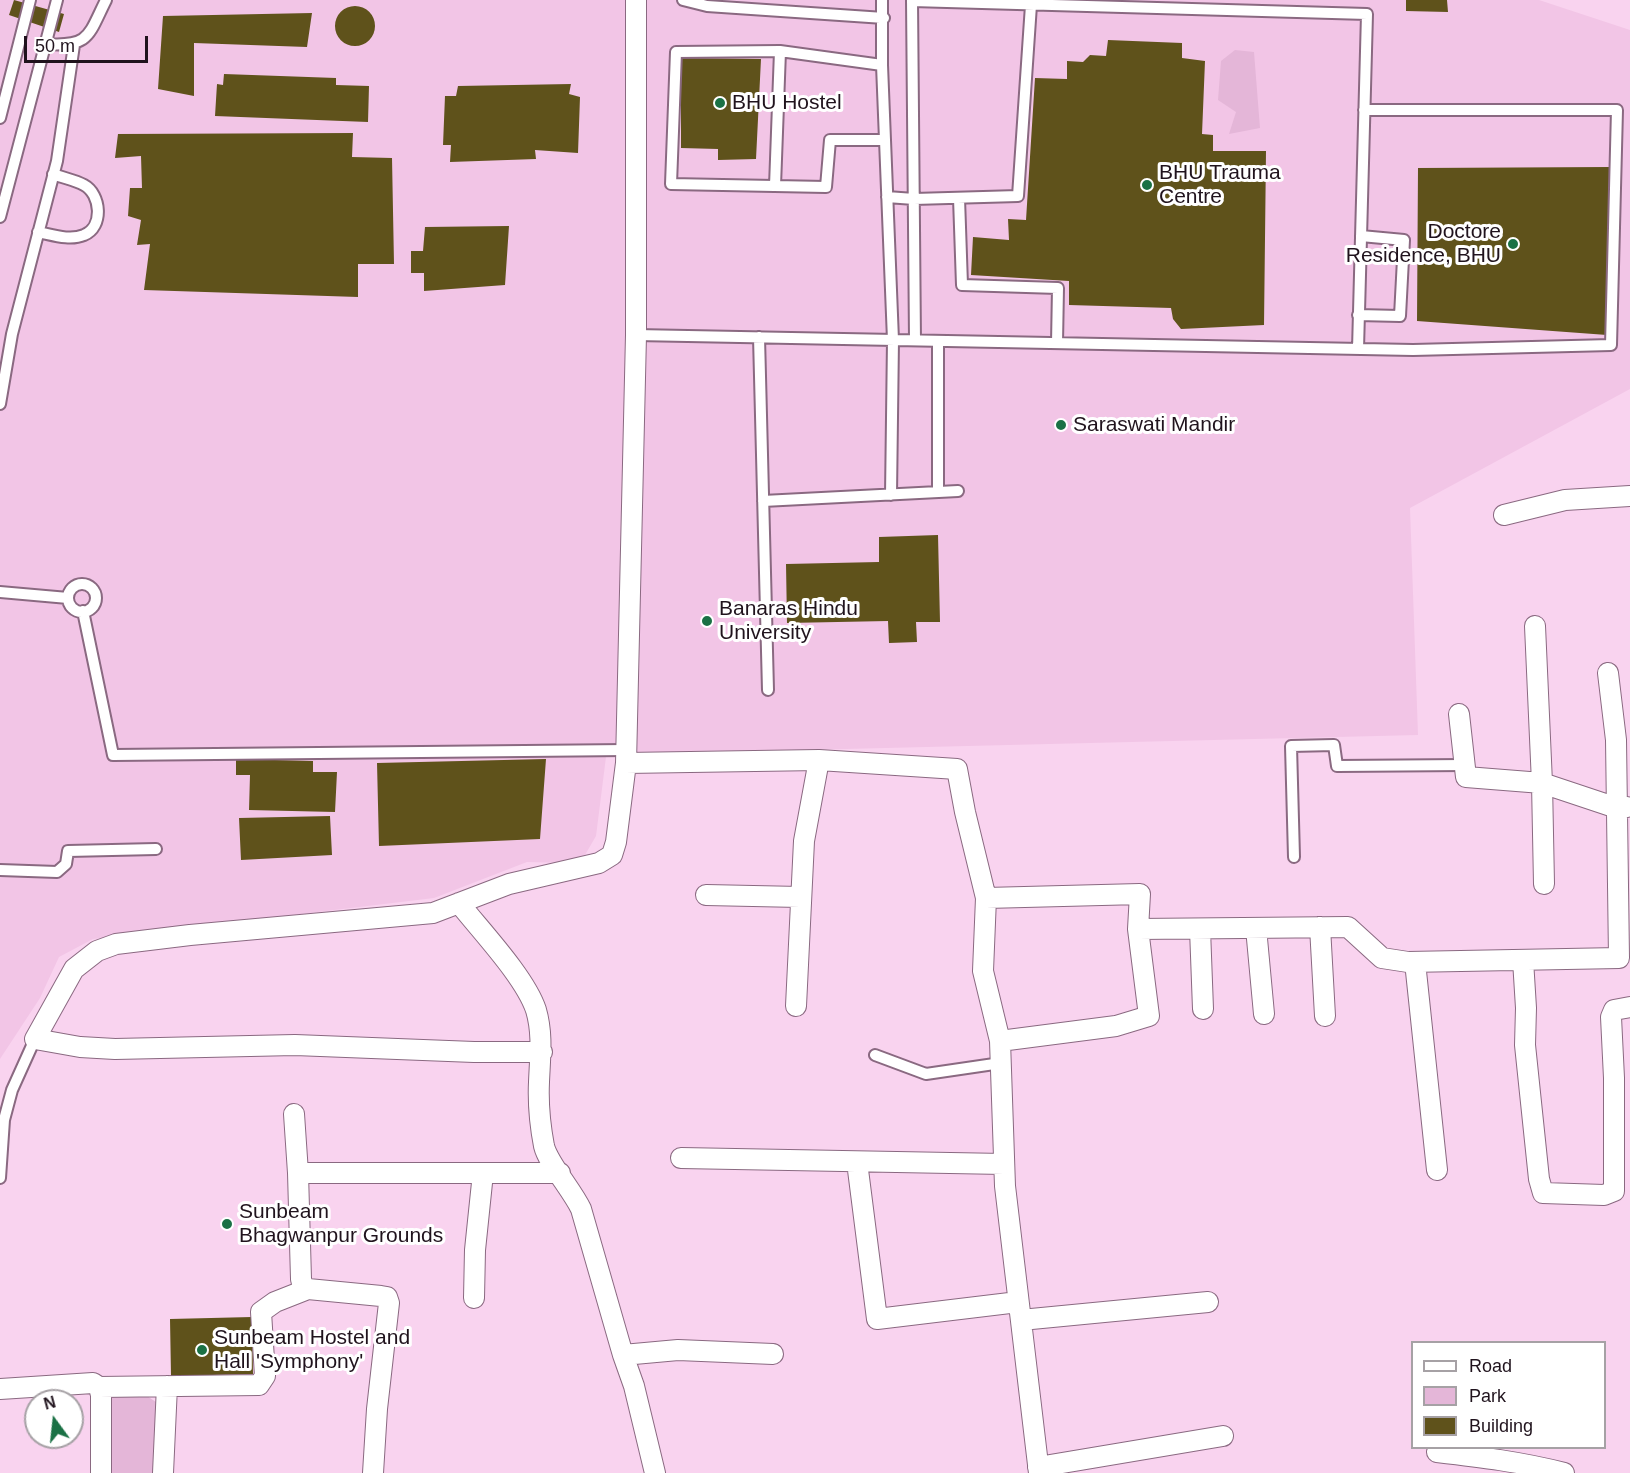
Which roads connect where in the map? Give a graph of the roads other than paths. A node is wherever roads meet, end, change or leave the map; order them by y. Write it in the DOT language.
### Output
graph roads {
  1 [pos="30,0"];
  2 [pos="57,0"];
  3 [pos="106,0"];
  4 [pos="636,0"];
  5 [pos="683,0"];
  6 [pos="882,0"];
  7 [pos="912,1"];
  8 [pos="1031,5"];
  9 [pos="884,18"];
  10 [pos="46,44"];
  11 [pos="74,45"];
  12 [pos="780,51"];
  13 [pos="882,65"];
  14 [pos="1364,110"];
  15 [pos="0,118"];
  16 [pos="885,140"];
  17 [pos="53,174"];
  18 [pos="775,186"];
  19 [pos="887,197"];
  20 [pos="959,198"];
  21 [pos="914,199"];
  22 [pos="0,217"];
  23 [pos="38,232"];
  24 [pos="1361,236"];
  25 [pos="1359,315"];
  26 [pos="636,335"];
  27 [pos="759,337"];
  28 [pos="892,340"];
  29 [pos="915,340"];
  30 [pos="938,340"];
  31 [pos="1057,343"];
  32 [pos="1358,349"];
  33 [pos="0,404"];
  34 [pos="958,491"];
  35 [pos="938,492"];
  36 [pos="891,495"];
  37 [pos="1630,496"];
  38 [pos="763,501"];
  39 [pos="1504,515"];
  40 [pos="0,592"];
  41 [pos="68,598"];
  42 [pos="83,611"];
  43 [pos="1535,626"];
  44 [pos="1608,673"];
  45 [pos="768,690"];
  46 [pos="1459,714"];
  47 [pos="1623,740"];
  48 [pos="626,757"];
  49 [pos="819,760"];
  50 [pos="1465,765"];
  51 [pos="1542,783"];
  52 [pos="1623,807"];
  53 [pos="156,849"];
  54 [pos="1294,857"];
  55 [pos="0,870"];
  56 [pos="1544,884"];
  57 [pos="706,895"];
  58 [pos="800,897"];
  59 [pos="986,897"];
  60 [pos="459,903"];
  61 [pos="1624,907"];
  62 [pos="1320,927"];
  63 [pos="1256,928"];
  64 [pos="1200,929"];
  65 [pos="1138,930"];
  66 [pos="1523,960"];
  67 [pos="1415,962"];
  68 [pos="796,1006"];
  69 [pos="1630,1007"];
  70 [pos="1203,1009"];
  71 [pos="1264,1014"];
  72 [pos="1325,1016"];
  73 [pos="35,1039"];
  74 [pos="1000,1041"];
  75 [pos="542,1052"];
  76 [pos="875,1055"];
  77 [pos="1001,1063"];
  78 [pos="294,1114"];
  79 [pos="681,1158"];
  80 [pos="857,1162"];
  81 [pos="1004,1164"];
  82 [pos="1437,1170"];
  83 [pos="298,1173"];
  84 [pos="483,1173"];
  85 [pos="560,1173"];
  86 [pos="0,1178"];
  87 [pos="308,1289"];
  88 [pos="474,1298"];
  89 [pos="1208,1302"];
  90 [pos="1019,1311"];
  91 [pos="772,1354"];
  92 [pos="623,1355"];
  93 [pos="166,1386"];
  94 [pos="99,1387"];
  95 [pos="0,1389"];
  96 [pos="1223,1436"];
  97 [pos="1437,1452"];
  98 [pos="1038,1470"];
  99 [pos="101,1473"];
  100 [pos="163,1473"];
  101 [pos="374,1473"];
  102 [pos="655,1473"];
  103 [pos="1564,1473"];
  1 -- 15 [label="lane"];
  2 -- 10 [label="lane"];
  3 -- 11 [label="lane"];
  4 -- 26 [label="street"];
  5 -- 9 [label="lane"];
  6 -- 9 [label="lane"];
  7 -- 8 [label="lane"];
  7 -- 21 [label="lane"];
  8 -- 14 [label="lane"];
  8 -- 20 [label="lane"];
  9 -- 13 [label="lane"];
  10 -- 11 [label="lane"];
  10 -- 22 [label="lane"];
  11 -- 17 [label="lane"];
  12 -- 13 [label="lane"];
  12 -- 18 [label="lane"];
  12 -- 18 [label="lane"];
  13 -- 16 [label="lane"];
  14 -- 24 [label="lane"];
  14 -- 32 [label="lane"];
  16 -- 18 [label="lane"];
  16 -- 19 [label="lane"];
  17 -- 23 [label="lane"];
  17 -- 23 [label="lane"];
  19 -- 21 [label="lane"];
  19 -- 28 [label="lane"];
  20 -- 21 [label="lane"];
  20 -- 31 [label="lane"];
  21 -- 29 [label="lane"];
  23 -- 33 [label="lane"];
  24 -- 25 [label="lane"];
  24 -- 25 [label="lane"];
  25 -- 32 [label="lane"];
  26 -- 27 [label="lane"];
  26 -- 48 [label="street"];
  27 -- 28 [label="lane"];
  27 -- 38 [label="lane"];
  28 -- 29 [label="lane"];
  28 -- 36 [label="lane"];
  29 -- 30 [label="lane"];
  30 -- 31 [label="lane"];
  30 -- 35 [label="lane"];
  31 -- 32 [label="lane"];
  34 -- 35 [label="lane"];
  35 -- 36 [label="lane"];
  36 -- 38 [label="lane"];
  37 -- 39 [label="street"];
  38 -- 45 [label="lane"];
  40 -- 41 [label="lane"];
  41 -- 42 [label="lane"];
  41 -- 42 [label="lane"];
  42 -- 48 [label="lane"];
  43 -- 51 [label="street"];
  44 -- 47 [label="street"];
  46 -- 50 [label="street"];
  47 -- 52 [label="street"];
  48 -- 49 [label="street"];
  48 -- 60 [label="street"];
  49 -- 58 [label="street"];
  49 -- 59 [label="street"];
  50 -- 51 [label="street"];
  50 -- 54 [label="lane"];
  51 -- 52 [label="street"];
  51 -- 56 [label="street"];
  52 -- 61 [label="street"];
  53 -- 55 [label="lane"];
  57 -- 58 [label="street"];
  58 -- 68 [label="street"];
  59 -- 65 [label="street"];
  59 -- 74 [label="street"];
  60 -- 73 [label="street"];
  60 -- 75 [label="street"];
  61 -- 66 [label="street"];
  62 -- 63 [label="street"];
  62 -- 67 [label="street"];
  62 -- 72 [label="street"];
  63 -- 64 [label="street"];
  63 -- 71 [label="street"];
  64 -- 65 [label="street"];
  64 -- 70 [label="street"];
  65 -- 74 [label="street"];
  66 -- 67 [label="street"];
  66 -- 69 [label="street"];
  67 -- 82 [label="street"];
  73 -- 75 [label="street"];
  73 -- 86 [label="lane"];
  74 -- 77 [label="street"];
  75 -- 85 [label="street"];
  76 -- 77 [label="lane"];
  77 -- 81 [label="street"];
  78 -- 83 [label="street"];
  79 -- 80 [label="street"];
  80 -- 81 [label="street"];
  80 -- 90 [label="street"];
  81 -- 90 [label="street"];
  83 -- 84 [label="street"];
  83 -- 87 [label="street"];
  84 -- 85 [label="street"];
  84 -- 88 [label="street"];
  85 -- 92 [label="street"];
  87 -- 93 [label="street"];
  87 -- 101 [label="street"];
  89 -- 90 [label="street"];
  90 -- 98 [label="street"];
  91 -- 92 [label="street"];
  92 -- 102 [label="street"];
  93 -- 94 [label="street"];
  93 -- 100 [label="street"];
  94 -- 95 [label="street"];
  94 -- 99 [label="street"];
  96 -- 98 [label="street"];
  97 -- 103 [label="street"];
}
